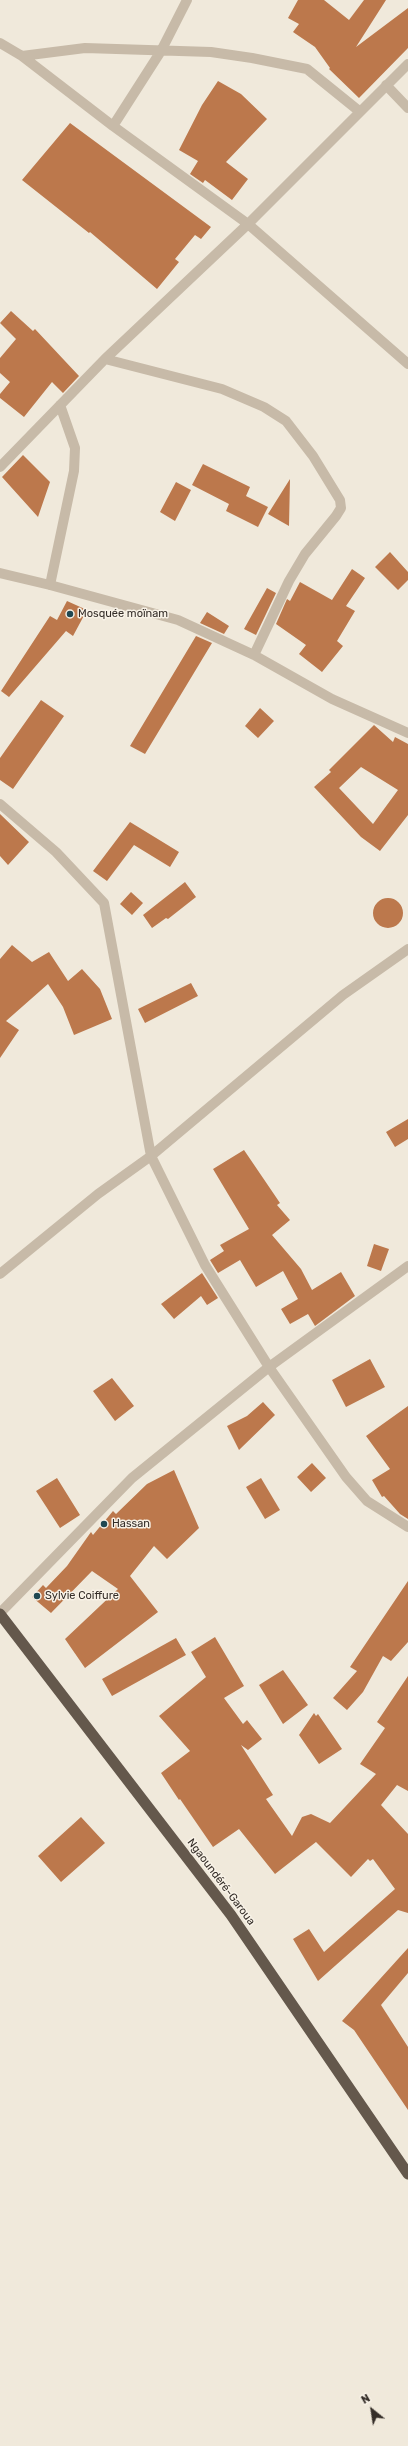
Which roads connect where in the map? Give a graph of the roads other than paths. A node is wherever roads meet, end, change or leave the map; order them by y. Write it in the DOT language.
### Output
graph roads {
  1 [pos="187,0"];
  2 [pos="0,43"];
  3 [pos="161,51"];
  4 [pos="22,56"];
  5 [pos="408,64"];
  6 [pos="386,85"];
  7 [pos="408,108"];
  8 [pos="359,111"];
  9 [pos="113,126"];
  10 [pos="248,224"];
  11 [pos="105,359"];
  12 [pos="406,359"];
  13 [pos="60,405"];
  14 [pos="0,467"];
  15 [pos="0,574"];
  16 [pos="50,585"];
  17 [pos="254,655"];
  18 [pos="408,733"];
  19 [pos="0,804"];
  20 [pos="408,949"];
  21 [pos="151,1156"];
  22 [pos="408,1266"];
  23 [pos="0,1274"];
  24 [pos="268,1367"];
  25 [pos="408,1527"];
  26 [pos="0,1614"];
  27 [pos="408,2174"];
  1 -- 3 [label="street"];
  2 -- 4 [label="street"];
  3 -- 4 [label="street"];
  3 -- 8 [label="street"];
  3 -- 9 [label="street"];
  4 -- 9 [label="street"];
  5 -- 6 [label="street"];
  6 -- 7 [label="street"];
  6 -- 8 [label="street"];
  8 -- 10 [label="street"];
  9 -- 10 [label="street"];
  10 -- 11 [label="street"];
  10 -- 12 [label="street"];
  11 -- 13 [label="street"];
  11 -- 17 [label="street"];
  13 -- 14 [label="street"];
  13 -- 16 [label="street"];
  15 -- 16 [label="street"];
  16 -- 17 [label="street"];
  17 -- 18 [label="street"];
  19 -- 21 [label="street"];
  20 -- 21 [label="street"];
  21 -- 23 [label="street"];
  21 -- 24 [label="street"];
  22 -- 24 [label="street"];
  24 -- 25 [label="street"];
  24 -- 26 [label="street"];
  26 -- 27 [label="highway, Ngaoundéré-Garoua"];
}
